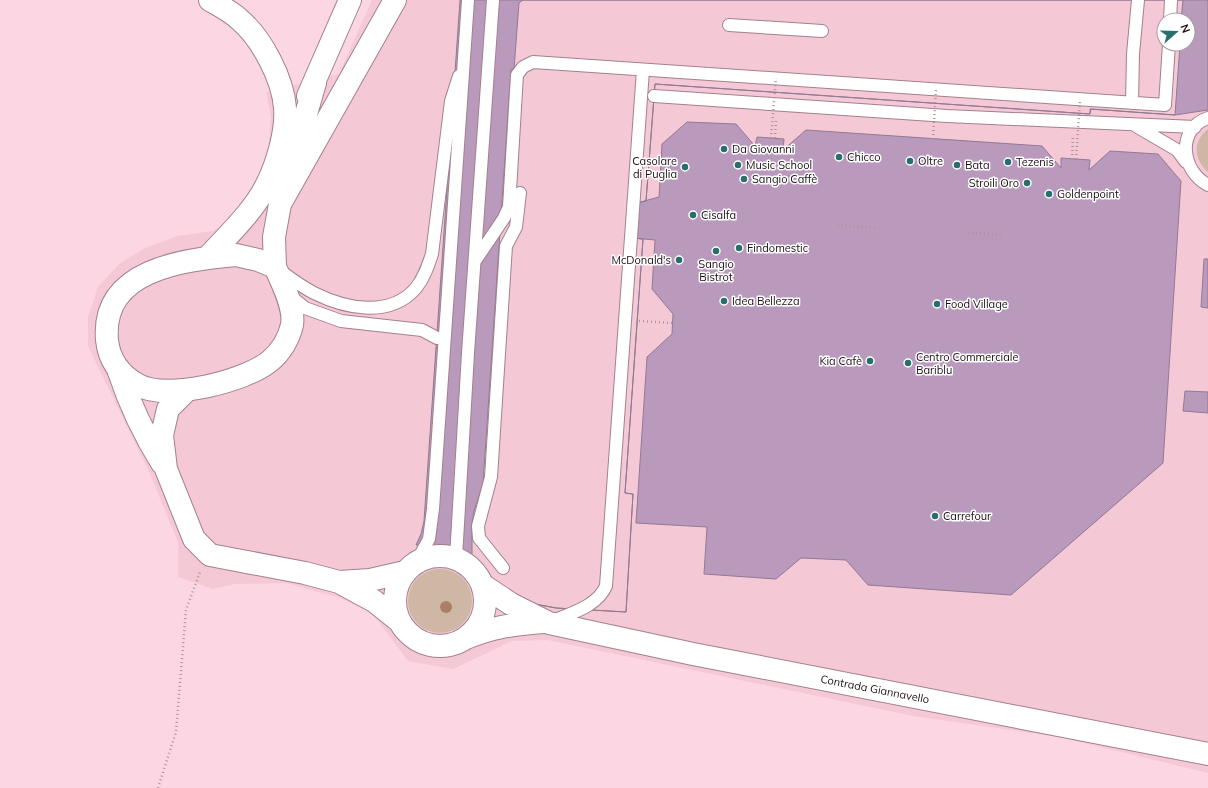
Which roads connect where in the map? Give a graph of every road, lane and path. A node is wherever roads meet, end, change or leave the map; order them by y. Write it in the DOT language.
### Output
graph roads {
  1 [pos="210,0"];
  2 [pos="350,0"];
  3 [pos="395,0"];
  4 [pos="468,0"];
  5 [pos="492,0"];
  6 [pos="1138,0"];
  7 [pos="1172,0"];
  8 [pos="1171,12"];
  9 [pos="729,25"];
  10 [pos="822,31"];
  11 [pos="1168,52"];
  12 [pos="464,61"];
  13 [pos="643,70"];
  14 [pos="776,78"];
  15 [pos="315,83"];
  16 [pos="936,89"];
  17 [pos="654,96"];
  18 [pos="1080,100"];
  19 [pos="1132,103"];
  20 [pos="1208,118"];
  21 [pos="1074,122"];
  22 [pos="1134,125"];
  23 [pos="1195,127"];
  24 [pos="771,138"];
  25 [pos="933,139"];
  26 [pos="282,144"];
  27 [pos="1072,159"];
  28 [pos="1076,159"];
  29 [pos="1188,166"];
  30 [pos="1208,185"];
  31 [pos="520,193"];
  32 [pos="280,204"];
  33 [pos="838,225"];
  34 [pos="875,228"];
  35 [pos="964,232"];
  36 [pos="1002,235"];
  37 [pos="208,257"];
  38 [pos="475,261"];
  39 [pos="275,267"];
  40 [pos="288,294"];
  41 [pos="625,320"];
  42 [pos="673,323"];
  43 [pos="437,338"];
  44 [pos="119,372"];
  45 [pos="186,391"];
  46 [pos="166,469"];
  47 [pos="210,554"];
  48 [pos="456,558"];
  49 [pos="411,566"];
  50 [pos="503,568"];
  51 [pos="339,582"];
  52 [pos="484,586"];
  53 [pos="400,621"];
  54 [pos="546,622"];
  55 [pos="465,639"];
  56 [pos="1208,754"];
  57 [pos="158,788"];
  1 -- 26 [label="street"];
  2 -- 15 [label="street"];
  3 -- 32 [label="street"];
  4 -- 12 [label="lane"];
  5 -- 38 [label="lane"];
  6 -- 19 [label="lane"];
  7 -- 8 [label="lane"];
  9 -- 10 [label="lane"];
  11 -- 19 [label="lane"];
  12 -- 39 [label="lane"];
  12 -- 49 [label="lane"];
  13 -- 14 [label="lane"];
  13 -- 38 [label="lane"];
  13 -- 41 [label="lane"];
  14 -- 16 [label="lane"];
  14 -- 24 [label="path, bridge"];
  15 -- 26 [label="street"];
  15 -- 32 [label="street"];
  16 -- 18 [label="lane"];
  16 -- 25 [label="path, bridge"];
  17 -- 21 [label="lane"];
  18 -- 19 [label="lane"];
  18 -- 28 [label="path, bridge"];
  20 -- 23 [label="lane"];
  21 -- 22 [label="lane"];
  21 -- 27 [label="path"];
  22 -- 23 [label="lane"];
  22 -- 29 [label="lane"];
  23 -- 29 [label="lane"];
  26 -- 37 [label="street"];
  29 -- 30 [label="lane"];
  31 -- 50 [label="lane"];
  32 -- 39 [label="street"];
  33 -- 34 [label="path"];
  35 -- 36 [label="path"];
  37 -- 39 [label="street"];
  37 -- 44 [label="street"];
  38 -- 48 [label="lane"];
  39 -- 40 [label="street"];
  40 -- 43 [label="lane"];
  40 -- 45 [label="street"];
  41 -- 42 [label="path"];
  41 -- 54 [label="lane"];
  44 -- 45 [label="street"];
  44 -- 46 [label="street"];
  45 -- 46 [label="street"];
  46 -- 47 [label="street"];
  47 -- 51 [label="street"];
  47 -- 57 [label="path"];
  48 -- 49 [label="street"];
  48 -- 52 [label="street"];
  49 -- 51 [label="street"];
  49 -- 53 [label="street"];
  51 -- 53 [label="street"];
  52 -- 54 [label="street"];
  52 -- 55 [label="street"];
  53 -- 55 [label="street"];
  54 -- 55 [label="street"];
  54 -- 56 [label="street, Contrada Giannavello"];
}
